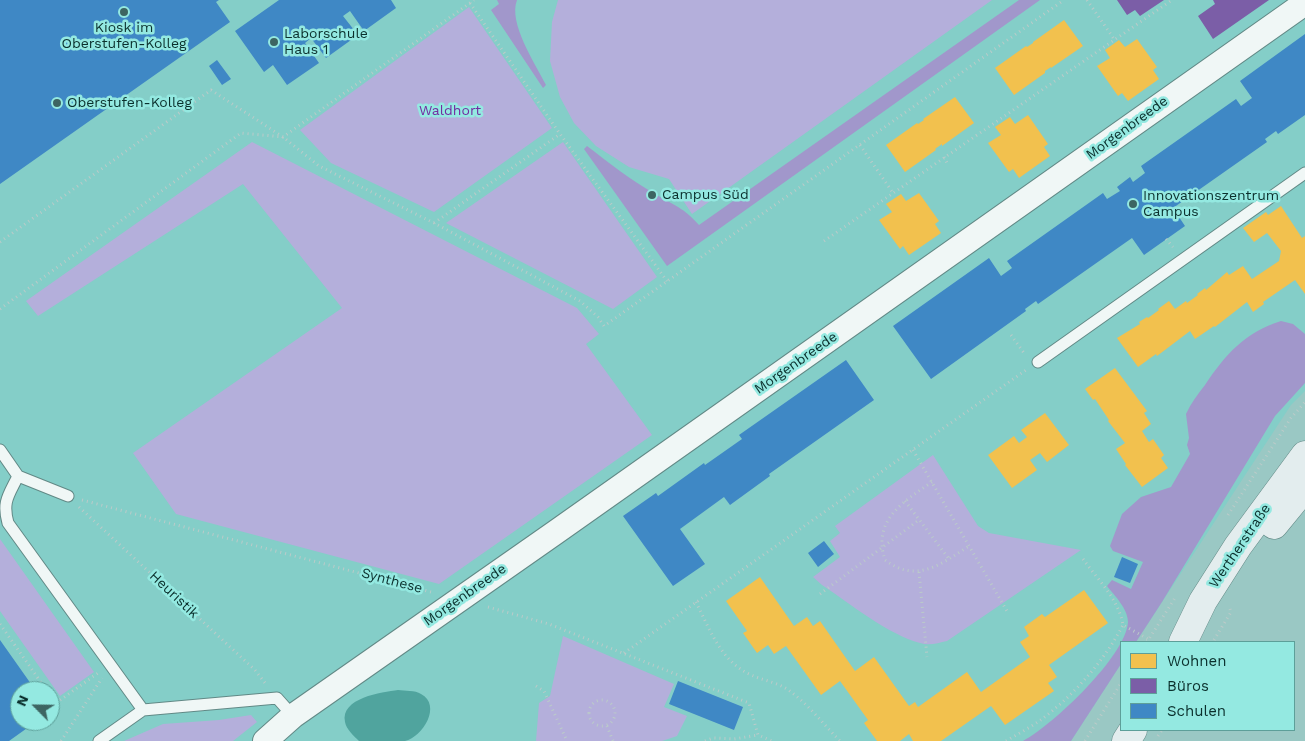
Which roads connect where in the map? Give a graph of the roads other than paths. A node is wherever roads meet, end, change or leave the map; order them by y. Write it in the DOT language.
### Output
graph roads {
  1 [pos="1305,2"];
  2 [pos="1305,172"];
  3 [pos="1038,362"];
  4 [pos="0,450"];
  5 [pos="1305,455"];
  6 [pos="18,476"];
  7 [pos="1305,488"];
  8 [pos="68,496"];
  9 [pos="1185,641"];
  10 [pos="1186,641"];
  11 [pos="143,710"];
  12 [pos="290,718"];
  13 [pos="99,741"];
  14 [pos="265,741"];
  1 -- 12 [label="street, Morgenbreede"];
  2 -- 3 [label="lane"];
  4 -- 6 [label="lane"];
  5 -- 9 [label="main road, Wertherstraße"];
  6 -- 8 [label="lane"];
  6 -- 11 [label="lane"];
  7 -- 10 [label="main road, Wertherstraße"];
  11 -- 12 [label="lane"];
  11 -- 13 [label="lane"];
  12 -- 14 [label="street, Morgenbreede"];
}
